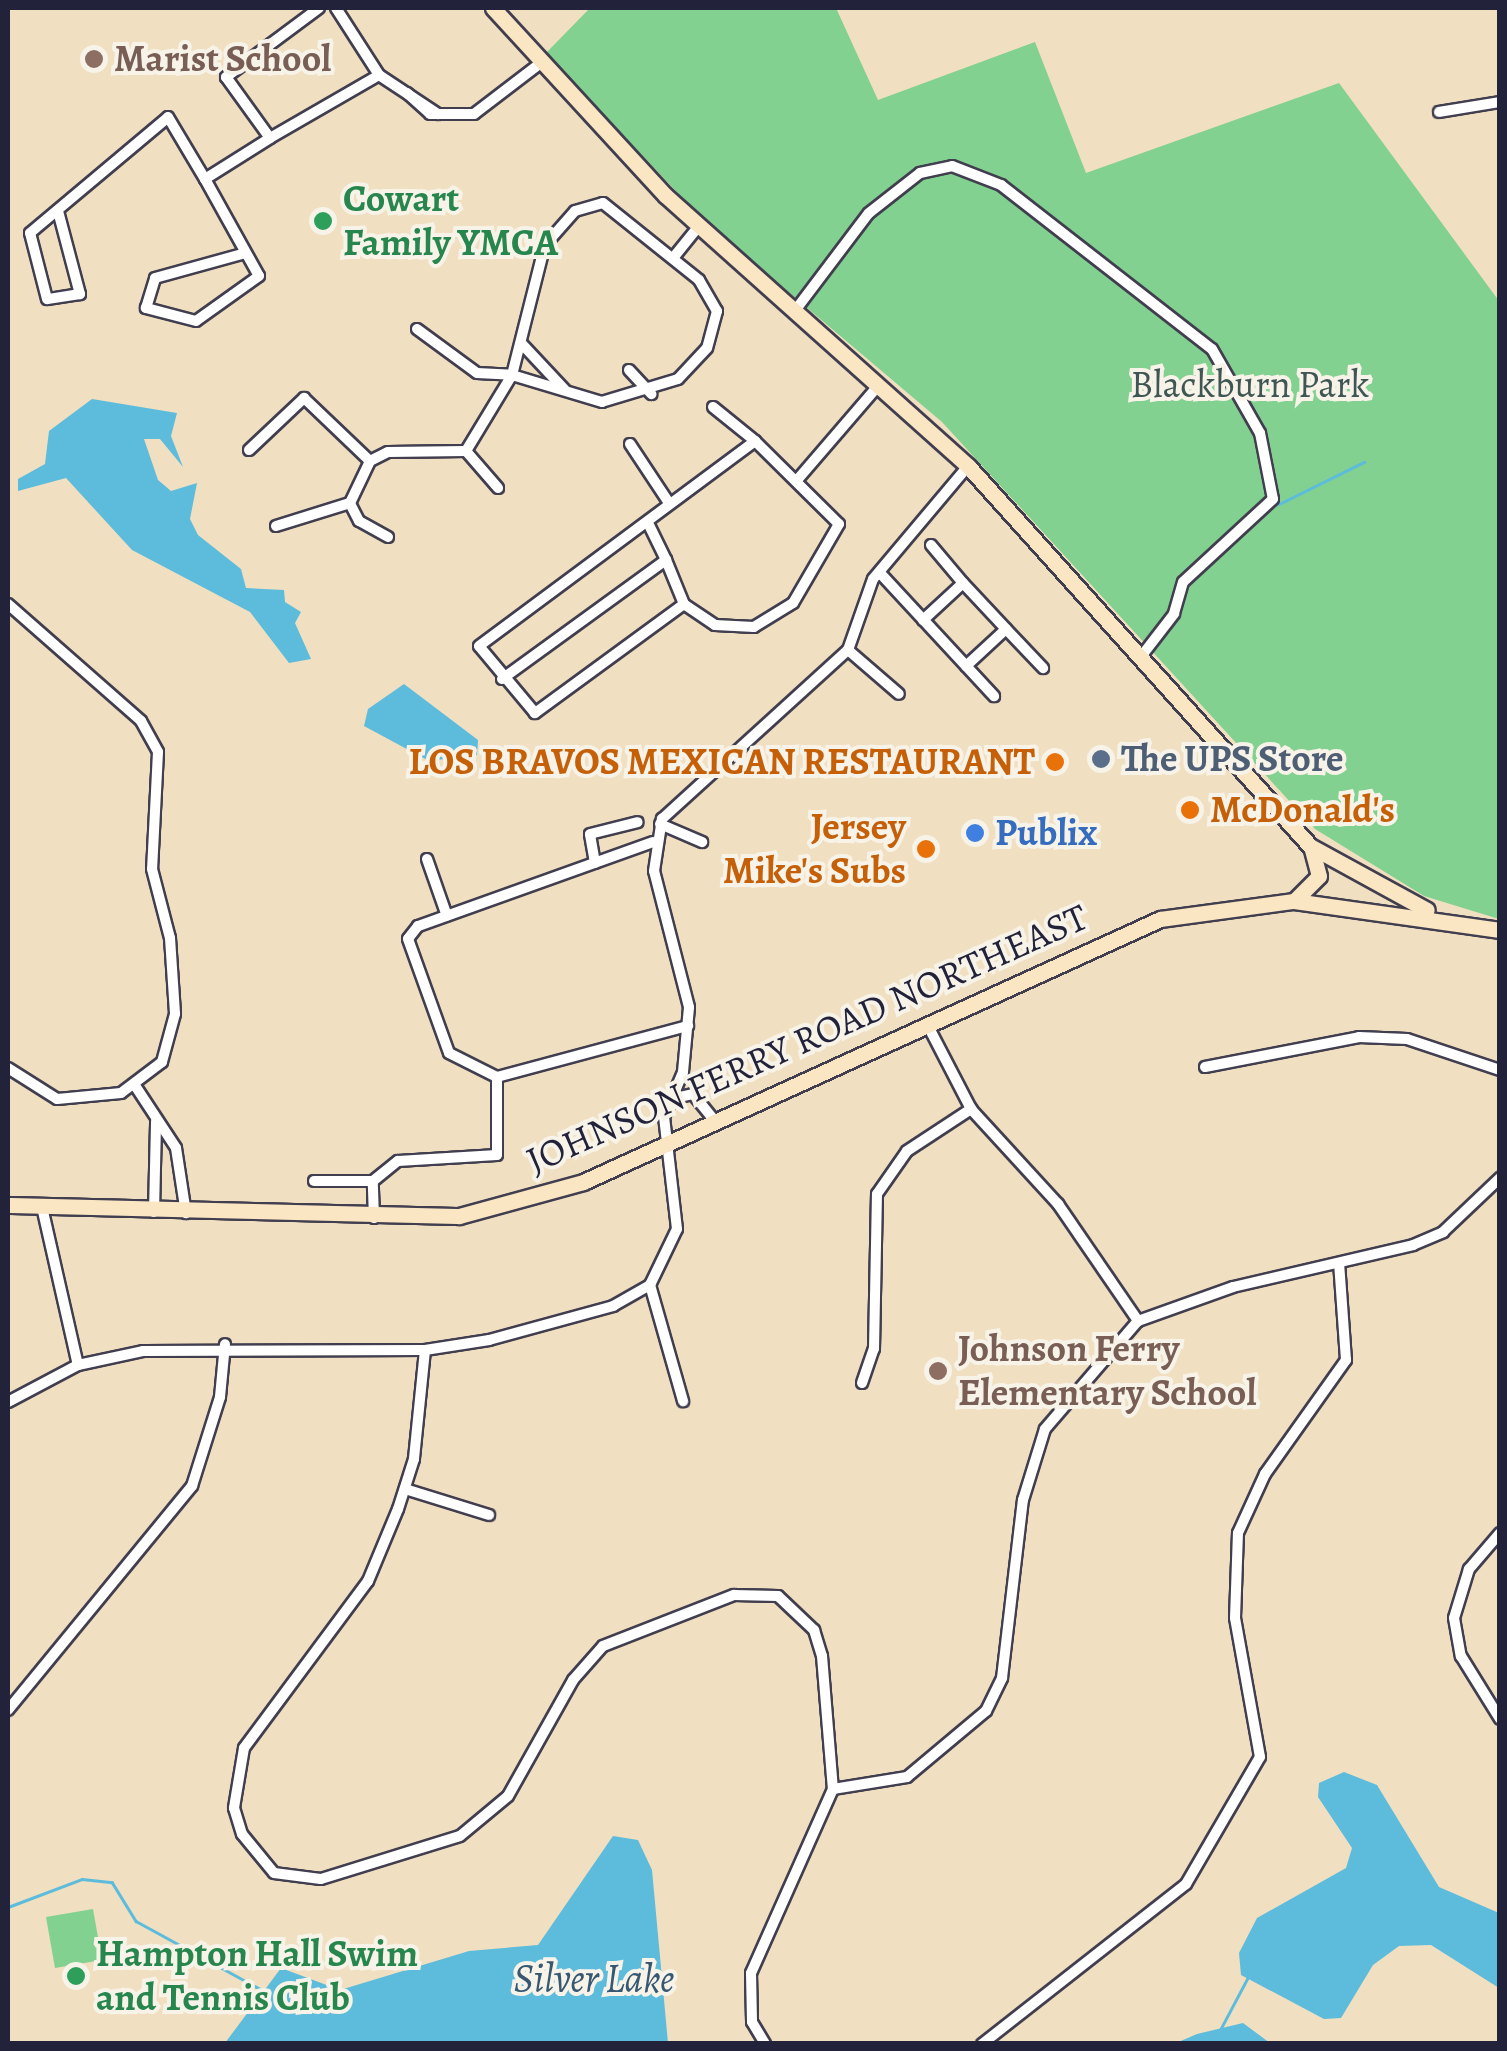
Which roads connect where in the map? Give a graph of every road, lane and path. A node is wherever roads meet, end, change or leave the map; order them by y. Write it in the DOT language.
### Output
graph roads {
  1 [pos="320,8"];
  2 [pos="336,8"];
  3 [pos="493,8"];
  4 [pos="542,62"];
  5 [pos="379,75"];
  6 [pos="1500,102"];
  7 [pos="1439,112"];
  8 [pos="270,138"];
  9 [pos="205,179"];
  10 [pos="58,211"];
  11 [pos="698,226"];
  12 [pos="246,253"];
  13 [pos="673,258"];
  14 [pos="794,312"];
  15 [pos="416,330"];
  16 [pos="521,343"];
  17 [pos="628,370"];
  18 [pos="512,375"];
  19 [pos="878,386"];
  20 [pos="568,393"];
  21 [pos="651,394"];
  22 [pos="713,407"];
  23 [pos="755,442"];
  24 [pos="630,444"];
  25 [pos="248,450"];
  26 [pos="466,451"];
  27 [pos="370,461"];
  28 [pos="968,466"];
  29 [pos="798,479"];
  30 [pos="498,488"];
  31 [pos="350,502"];
  32 [pos="669,503"];
  33 [pos="649,524"];
  34 [pos="276,526"];
  35 [pos="388,537"];
  36 [pos="931,545"];
  37 [pos="666,560"];
  38 [pos="880,573"];
  39 [pos="964,583"];
  40 [pos="8,604"];
  41 [pos="684,604"];
  42 [pos="923,620"];
  43 [pos="1006,629"];
  44 [pos="848,650"];
  45 [pos="1140,658"];
  46 [pos="966,666"];
  47 [pos="1043,668"];
  48 [pos="502,679"];
  49 [pos="899,694"];
  50 [pos="994,696"];
  51 [pos="638,822"];
  52 [pos="660,824"];
  53 [pos="653,842"];
  54 [pos="702,842"];
  55 [pos="1310,846"];
  56 [pos="427,859"];
  57 [pos="595,863"];
  58 [pos="1368,882"];
  59 [pos="1294,902"];
  60 [pos="1330,903"];
  61 [pos="447,916"];
  62 [pos="1450,918"];
  63 [pos="1500,930"];
  64 [pos="928,1024"];
  65 [pos="688,1026"];
  66 [pos="1205,1067"];
  67 [pos="8,1068"];
  68 [pos="1500,1070"];
  69 [pos="683,1072"];
  70 [pos="497,1077"];
  71 [pos="136,1087"];
  72 [pos="693,1094"];
  73 [pos="671,1100"];
  74 [pos="971,1109"];
  75 [pos="156,1120"];
  76 [pos="715,1121"];
  77 [pos="670,1142"];
  78 [pos="1500,1178"];
  79 [pos="373,1180"];
  80 [pos="314,1181"];
  81 [pos="8,1206"];
  82 [pos="42,1207"];
  83 [pos="154,1212"];
  84 [pos="186,1214"];
  85 [pos="374,1219"];
  86 [pos="1339,1264"];
  87 [pos="650,1285"];
  88 [pos="1138,1320"];
  89 [pos="225,1344"];
  90 [pos="426,1350"];
  91 [pos="78,1365"];
  92 [pos="862,1383"];
  93 [pos="683,1401"];
  94 [pos="8,1402"];
  95 [pos="405,1489"];
  96 [pos="489,1515"];
  97 [pos="1500,1533"];
  98 [pos="8,1710"];
  99 [pos="1500,1719"];
  100 [pos="833,1789"];
  101 [pos="765,2044"];
  102 [pos="982,2044"];
  1 -- 8 [label="street"];
  2 -- 5 [label="street"];
  3 -- 4 [label="main road"];
  4 -- 5 [label="street"];
  4 -- 11 [label="main road"];
  5 -- 8 [label="street"];
  6 -- 7 [label="street"];
  8 -- 9 [label="street"];
  9 -- 10 [label="street"];
  9 -- 12 [label="street"];
  10 -- 10 [label="street"];
  11 -- 13 [label="street"];
  11 -- 14 [label="main road"];
  12 -- 12 [label="street"];
  13 -- 16 [label="street"];
  13 -- 21 [label="street"];
  14 -- 19 [label="main road"];
  14 -- 45 [label="street"];
  15 -- 18 [label="street"];
  16 -- 18 [label="street"];
  16 -- 20 [label="street"];
  17 -- 21 [label="street"];
  18 -- 20 [label="street"];
  18 -- 26 [label="street"];
  19 -- 28 [label="main road"];
  19 -- 29 [label="street"];
  20 -- 21 [label="street"];
  22 -- 23 [label="street"];
  23 -- 29 [label="street"];
  23 -- 32 [label="street"];
  24 -- 32 [label="street"];
  25 -- 27 [label="street"];
  26 -- 27 [label="street"];
  26 -- 30 [label="street"];
  27 -- 31 [label="street"];
  28 -- 38 [label="street"];
  28 -- 45 [label="main road"];
  29 -- 41 [label="street"];
  31 -- 34 [label="street"];
  31 -- 35 [label="street"];
  32 -- 33 [label="street"];
  33 -- 37 [label="street"];
  33 -- 48 [label="street"];
  36 -- 39 [label="street"];
  37 -- 41 [label="street"];
  37 -- 48 [label="street"];
  38 -- 42 [label="street"];
  38 -- 44 [label="street"];
  39 -- 42 [label="street"];
  39 -- 43 [label="street"];
  40 -- 71 [label="street"];
  41 -- 48 [label="street"];
  42 -- 46 [label="street"];
  43 -- 46 [label="street"];
  43 -- 47 [label="street"];
  44 -- 49 [label="street"];
  44 -- 52 [label="street"];
  45 -- 55 [label="main road"];
  46 -- 50 [label="street"];
  51 -- 57 [label="street"];
  52 -- 53 [label="street"];
  52 -- 54 [label="street"];
  53 -- 57 [label="street"];
  53 -- 65 [label="street"];
  55 -- 58 [label="main road"];
  55 -- 59 [label="main road"];
  56 -- 61 [label="street"];
  57 -- 61 [label="street"];
  58 -- 60 [label="main road"];
  58 -- 62 [label="main road"];
  59 -- 60 [label="main road, JOHNSON FERRY ROAD NORTHEAST"];
  59 -- 64 [label="main road, JOHNSON FERRY ROAD NORTHEAST"];
  60 -- 62 [label="main road, JOHNSON FERRY ROAD NORTHEAST"];
  61 -- 70 [label="street"];
  62 -- 63 [label="main road"];
  64 -- 74 [label="street"];
  64 -- 76 [label="main road, JOHNSON FERRY ROAD NORTHEAST"];
  65 -- 69 [label="street"];
  65 -- 70 [label="street"];
  66 -- 68 [label="street"];
  67 -- 71 [label="street"];
  69 -- 72 [label="street"];
  69 -- 73 [label="street"];
  70 -- 79 [label="street"];
  71 -- 75 [label="street"];
  72 -- 73 [label="street"];
  72 -- 76 [label="street"];
  73 -- 77 [label="street"];
  74 -- 88 [label="street"];
  74 -- 92 [label="street"];
  75 -- 83 [label="street"];
  75 -- 84 [label="street"];
  76 -- 77 [label="main road, JOHNSON FERRY ROAD NORTHEAST"];
  77 -- 85 [label="main road, JOHNSON FERRY ROAD NORTHEAST"];
  77 -- 87 [label="street"];
  78 -- 86 [label="street"];
  79 -- 80 [label="street"];
  79 -- 85 [label="street"];
  81 -- 82 [label="main road, JOHNSON FERRY ROAD NORTHEAST"];
  82 -- 83 [label="main road, JOHNSON FERRY ROAD NORTHEAST"];
  82 -- 91 [label="street"];
  83 -- 84 [label="main road, JOHNSON FERRY ROAD NORTHEAST"];
  84 -- 85 [label="main road, JOHNSON FERRY ROAD NORTHEAST"];
  86 -- 88 [label="street"];
  86 -- 102 [label="street"];
  87 -- 90 [label="street"];
  87 -- 93 [label="street"];
  88 -- 100 [label="street"];
  89 -- 90 [label="street"];
  89 -- 91 [label="street"];
  89 -- 98 [label="street"];
  90 -- 95 [label="street"];
  91 -- 94 [label="street"];
  95 -- 96 [label="street"];
  95 -- 100 [label="street"];
  97 -- 99 [label="street"];
  100 -- 101 [label="street"];
}
